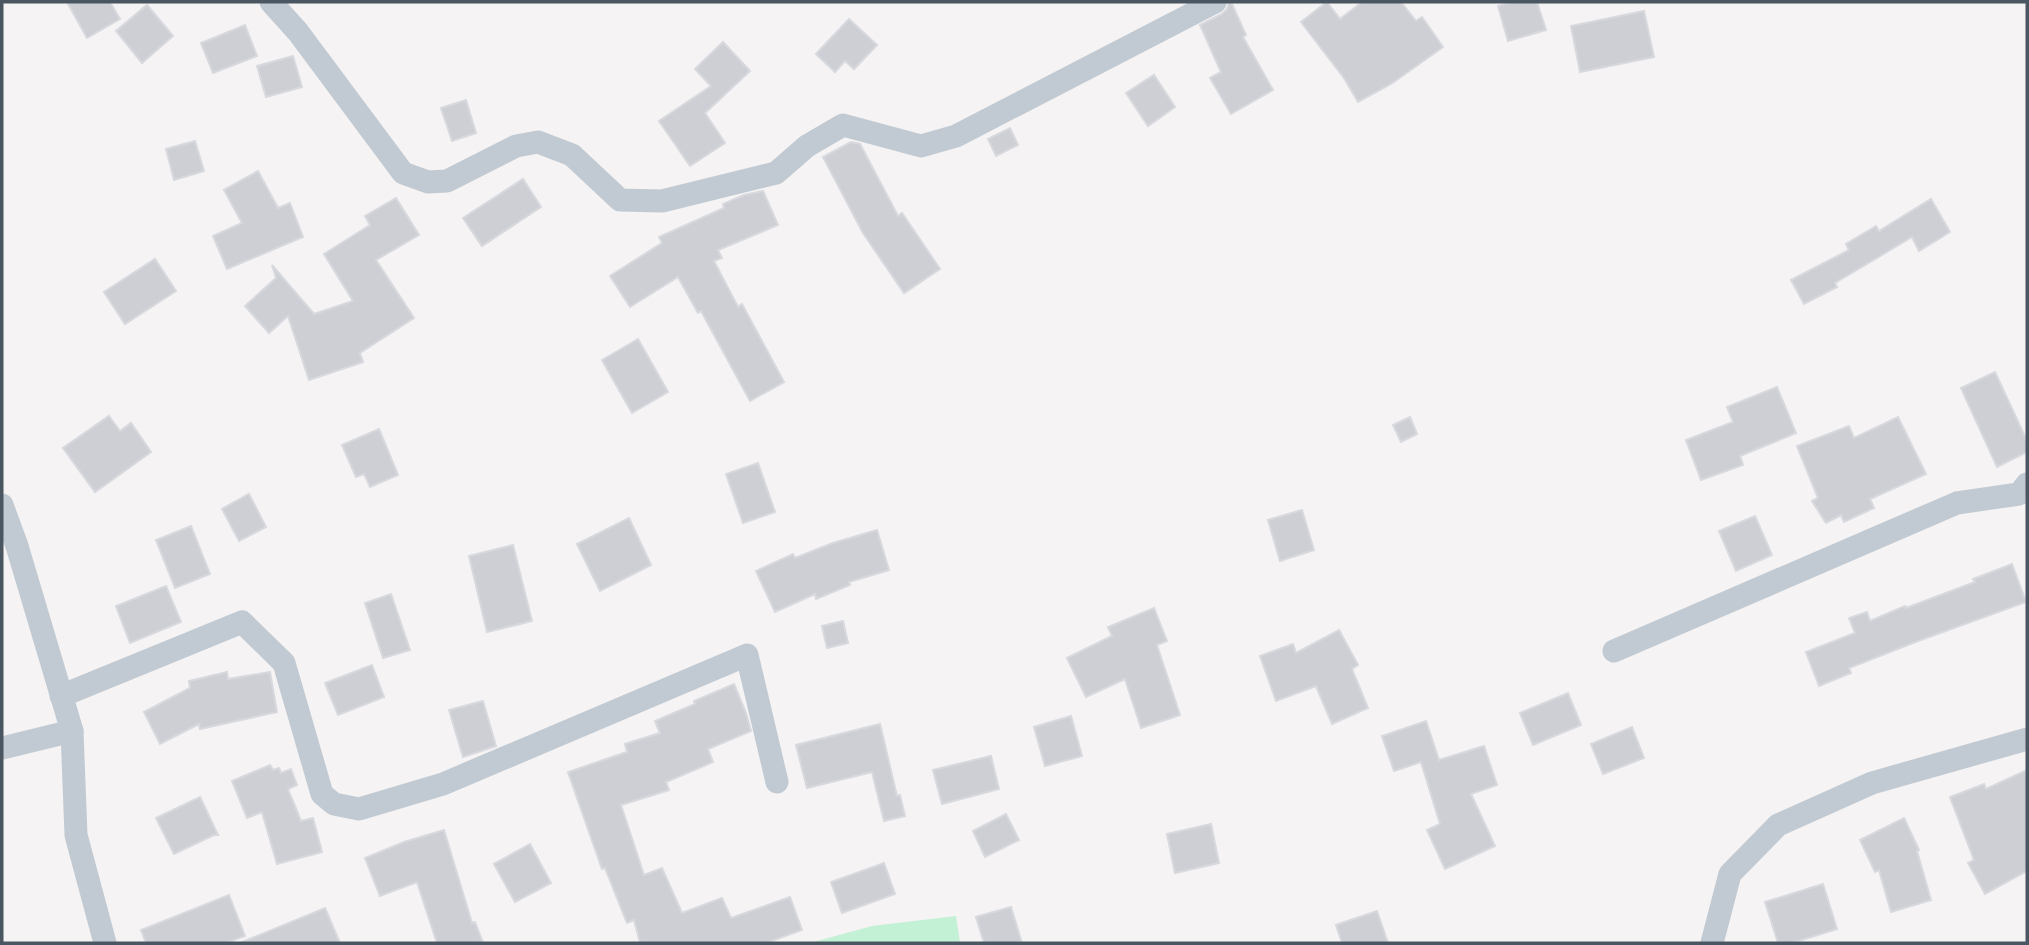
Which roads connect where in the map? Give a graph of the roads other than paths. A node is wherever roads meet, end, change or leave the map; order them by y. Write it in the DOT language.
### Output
graph roads {
  1 [pos="271,2"];
  2 [pos="1215,2"];
  3 [pos="2027,484"];
  4 [pos="2,505"];
  5 [pos="9,550"];
  6 [pos="1614,651"];
  7 [pos="61,696"];
  8 [pos="72,731"];
  9 [pos="2027,739"];
  10 [pos="2,748"];
  11 [pos="777,782"];
  12 [pos="105,943"];
  13 [pos="1712,943"];
  1 -- 2 [label="street"];
  3 -- 6 [label="street"];
  4 -- 5 [label="street"];
  5 -- 7 [label="street"];
  7 -- 8 [label="street"];
  7 -- 11 [label="street"];
  8 -- 10 [label="street"];
  8 -- 12 [label="street"];
  9 -- 13 [label="street"];
}
